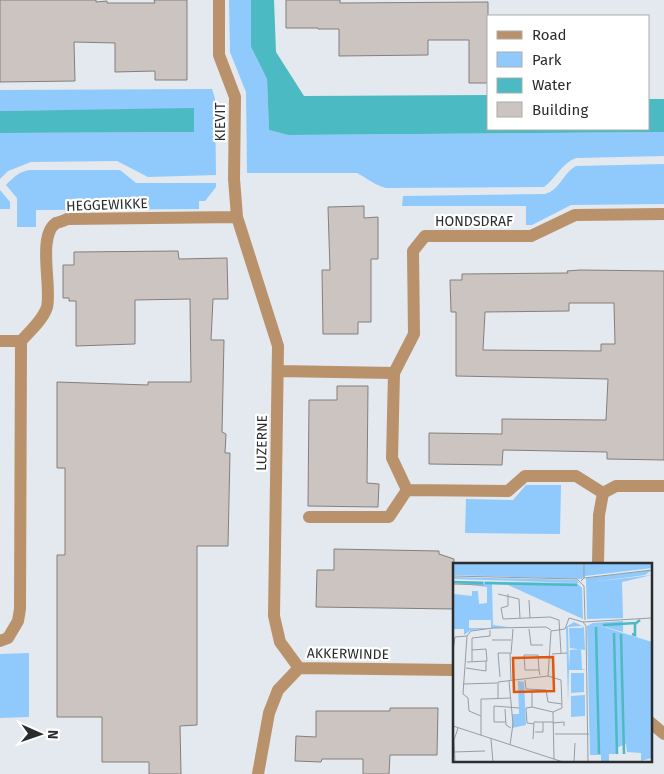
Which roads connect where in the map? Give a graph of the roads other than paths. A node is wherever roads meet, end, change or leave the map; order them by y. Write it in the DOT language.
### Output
graph roads {
  1 [pos="219,0"];
  2 [pos="664,214"];
  3 [pos="236,217"];
  4 [pos="0,340"];
  5 [pos="21,341"];
  6 [pos="278,371"];
  7 [pos="394,373"];
  8 [pos="664,486"];
  9 [pos="407,490"];
  10 [pos="603,493"];
  11 [pos="309,517"];
  12 [pos="598,563"];
  13 [pos="0,641"];
  14 [pos="299,668"];
  15 [pos="453,670"];
  16 [pos="652,724"];
  17 [pos="664,734"];
  18 [pos="258,774"];
  1 -- 3 [label="street, KIEVIT"];
  2 -- 7 [label="street, HONDSDRAF"];
  3 -- 5 [label="street, HEGGEWIKKE"];
  3 -- 6 [label="street, LUZERNE"];
  4 -- 5 [label="street"];
  5 -- 13 [label="street"];
  6 -- 7 [label="street"];
  6 -- 14 [label="street, LUZERNE"];
  7 -- 9 [label="street, HONDSDRAF"];
  8 -- 10 [label="street"];
  9 -- 10 [label="street"];
  9 -- 11 [label="street"];
  10 -- 12 [label="street"];
  14 -- 15 [label="street, AKKERWINDE"];
  14 -- 18 [label="street, AKKERWINDE"];
  16 -- 17 [label="street"];
}
